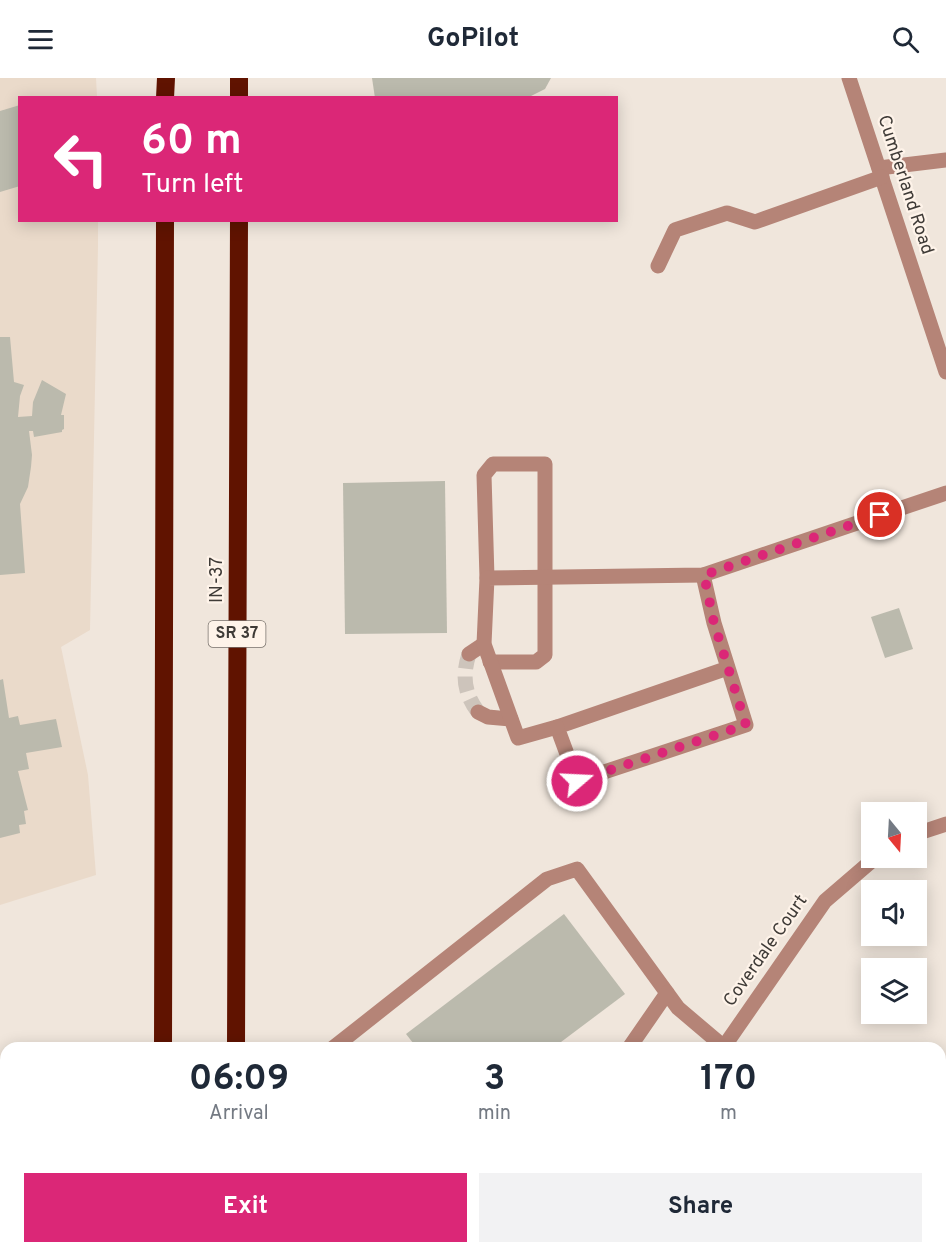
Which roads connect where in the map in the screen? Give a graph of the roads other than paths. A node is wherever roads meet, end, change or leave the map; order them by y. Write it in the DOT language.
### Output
graph roads {
  1 [pos="165,78"];
  2 [pos="239,78"];
  3 [pos="849,78"];
  4 [pos="165,96"];
  5 [pos="239,96"];
  6 [pos="946,160"];
  7 [pos="880,173"];
  8 [pos="165,222"];
  9 [pos="239,222"];
  10 [pos="658,266"];
  11 [pos="946,372"];
  12 [pos="946,493"];
  13 [pos="704,575"];
  14 [pos="546,576"];
  15 [pos="487,578"];
  16 [pos="484,644"];
  17 [pos="469,654"];
  18 [pos="490,662"];
  19 [pos="728,668"];
  20 [pos="478,712"];
  21 [pos="511,719"];
  22 [pos="557,727"];
  23 [pos="946,824"];
  24 [pos="927,830"];
  25 [pos="863,868"];
  26 [pos="667,993"];
  27 [pos="163,1042"];
  28 [pos="236,1042"];
  29 [pos="341,1042"];
  30 [pos="632,1042"];
  31 [pos="716,1042"];
  32 [pos="727,1042"];
  1 -- 4 [label="highway"];
  2 -- 5 [label="highway"];
  3 -- 7 [label="street, Cumberland Road"];
  6 -- 7 [label="street"];
  7 -- 10 [label="street"];
  7 -- 11 [label="street, Cumberland Road"];
  8 -- 27 [label="highway"];
  9 -- 28 [label="highway, IN-37 / SR 37"];
  12 -- 13 [label="street"];
  13 -- 14 [label="street"];
  13 -- 19 [label="street"];
  14 -- 15 [label="street"];
  14 -- 15 [label="street"];
  14 -- 18 [label="street"];
  15 -- 16 [label="street"];
  16 -- 17 [label="street"];
  16 -- 18 [label="street"];
  18 -- 21 [label="street"];
  19 -- 22 [label="street"];
  19 -- 22 [label="street"];
  20 -- 21 [label="street"];
  21 -- 22 [label="street"];
  23 -- 24 [label="street"];
  25 -- 32 [label="street, Coverdale Court"];
  26 -- 29 [label="street"];
  26 -- 30 [label="street"];
  26 -- 31 [label="street"];
}
